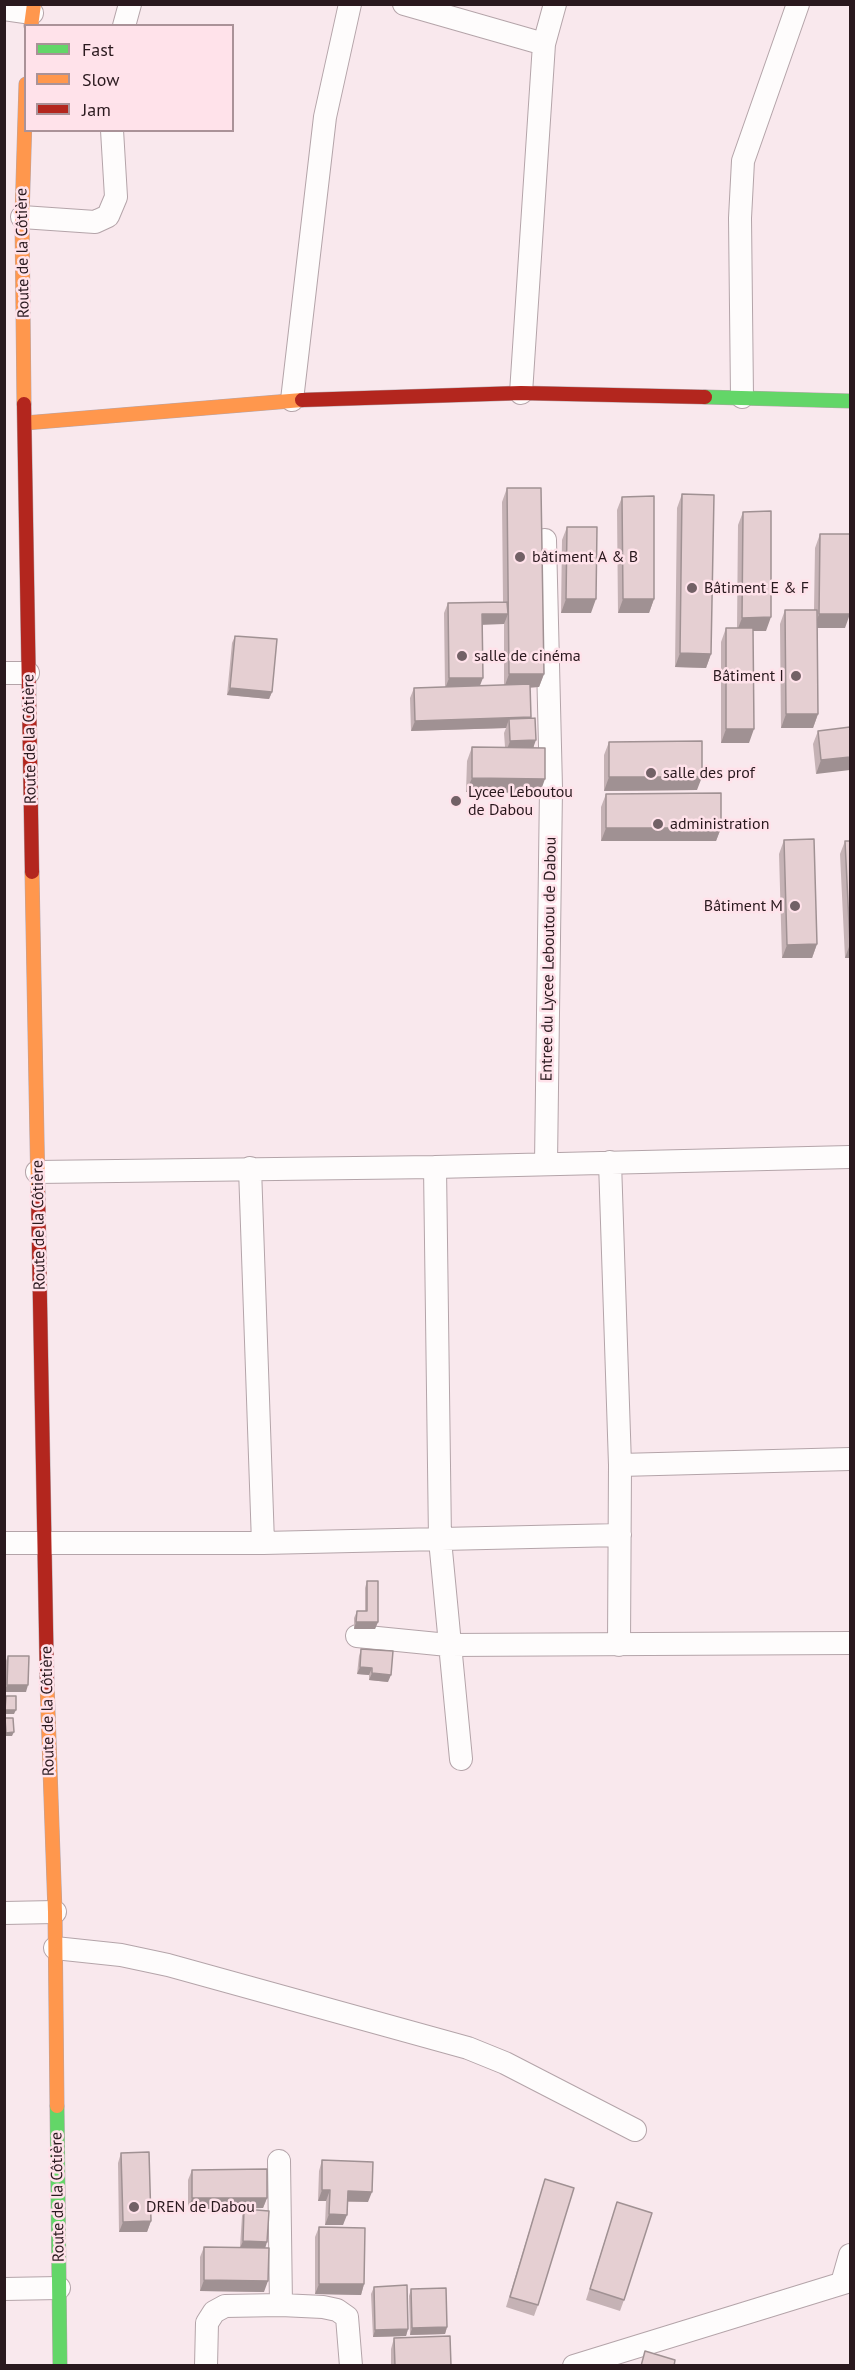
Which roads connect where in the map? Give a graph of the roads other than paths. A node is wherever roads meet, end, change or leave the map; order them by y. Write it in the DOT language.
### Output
graph roads {
  1 [pos="130,4"];
  2 [pos="350,4"];
  3 [pos="404,4"];
  4 [pos="555,4"];
  5 [pos="798,4"];
  6 [pos="4,9"];
  7 [pos="32,14"];
  8 [pos="125,24"];
  9 [pos="544,44"];
  10 [pos="25,132"];
  11 [pos="112,132"];
  12 [pos="22,217"];
  13 [pos="521,393"];
  14 [pos="742,397"];
  15 [pos="292,400"];
  16 [pos="850,401"];
  17 [pos="26,423"];
  18 [pos="545,540"];
  19 [pos="4,673"];
  20 [pos="28,673"];
  21 [pos="850,1157"];
  22 [pos="610,1162"];
  23 [pos="546,1163"];
  24 [pos="435,1167"];
  25 [pos="250,1168"];
  26 [pos="37,1172"];
  27 [pos="850,1459"];
  28 [pos="620,1465"];
  29 [pos="620,1535"];
  30 [pos="440,1540"];
  31 [pos="44,1542"];
  32 [pos="263,1542"];
  33 [pos="4,1543"];
  34 [pos="357,1636"];
  35 [pos="850,1643"];
  36 [pos="448,1645"];
  37 [pos="619,1645"];
  38 [pos="461,1759"];
  39 [pos="55,1912"];
  40 [pos="4,1913"];
  41 [pos="55,1948"];
  42 [pos="635,2130"];
  43 [pos="279,2161"];
  44 [pos="850,2255"];
  45 [pos="846,2282"];
  46 [pos="59,2288"];
  47 [pos="4,2289"];
  48 [pos="281,2305"];
  49 [pos="60,2366"];
  50 [pos="206,2366"];
  51 [pos="351,2366"];
  52 [pos="574,2366"];
  1 -- 8 [label="street"];
  2 -- 15 [label="street"];
  3 -- 9 [label="street"];
  4 -- 9 [label="street"];
  5 -- 14 [label="street"];
  6 -- 7 [label="street"];
  9 -- 13 [label="street"];
  10 -- 12 [label="main road, Route de la Côtière"];
  11 -- 12 [label="street"];
  12 -- 17 [label="main road, Route de la Côtière"];
  13 -- 14 [label="main road"];
  13 -- 15 [label="main road"];
  14 -- 16 [label="main road"];
  15 -- 17 [label="main road"];
  17 -- 20 [label="main road, Route de la Côtière"];
  18 -- 23 [label="street, Entree du Lycee Leboutou de Dabou"];
  19 -- 20 [label="street"];
  20 -- 26 [label="main road, Route de la Côtière"];
  21 -- 22 [label="street"];
  22 -- 23 [label="street"];
  22 -- 28 [label="street"];
  23 -- 24 [label="street"];
  24 -- 25 [label="street"];
  24 -- 30 [label="street"];
  25 -- 26 [label="street"];
  25 -- 32 [label="street"];
  26 -- 31 [label="main road, Route de la Côtière"];
  27 -- 28 [label="street"];
  28 -- 29 [label="street"];
  29 -- 30 [label="street"];
  29 -- 37 [label="street"];
  30 -- 32 [label="street"];
  30 -- 36 [label="street"];
  31 -- 32 [label="street"];
  31 -- 33 [label="street"];
  31 -- 39 [label="main road, Route de la Côtière"];
  34 -- 36 [label="street"];
  35 -- 37 [label="street"];
  36 -- 37 [label="street"];
  36 -- 38 [label="street"];
  39 -- 40 [label="street"];
  39 -- 41 [label="main road, Route de la Côtière"];
  41 -- 42 [label="street"];
  41 -- 46 [label="main road, Route de la Côtière"];
  43 -- 48 [label="street"];
  44 -- 45 [label="street"];
  45 -- 52 [label="street"];
  46 -- 47 [label="street"];
  46 -- 49 [label="main road, Route de la Côtière"];
  48 -- 50 [label="street"];
  48 -- 51 [label="street"];
}
